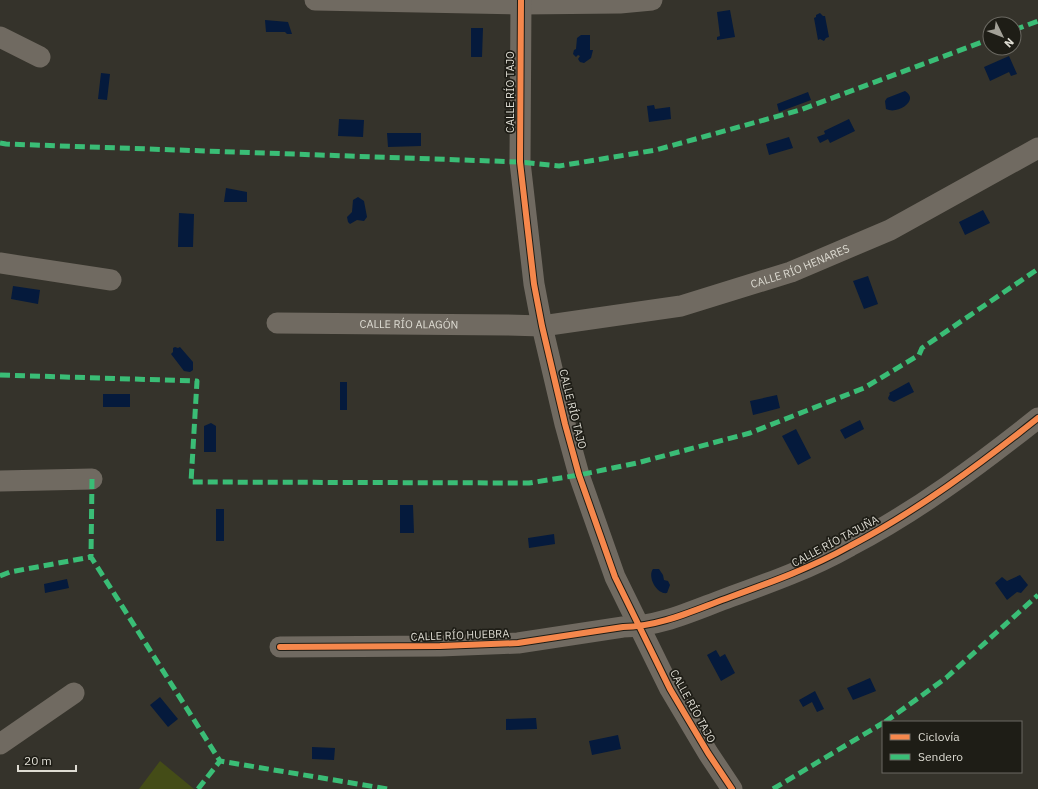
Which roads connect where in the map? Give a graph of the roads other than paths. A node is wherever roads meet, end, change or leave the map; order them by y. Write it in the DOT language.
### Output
graph roads {
  1 [pos="315,0"];
  2 [pos="652,0"];
  3 [pos="521,2"];
  4 [pos="0,37"];
  5 [pos="40,57"];
  6 [pos="1038,148"];
  7 [pos="0,263"];
  8 [pos="111,280"];
  9 [pos="277,323"];
  10 [pos="542,326"];
  11 [pos="1038,418"];
  12 [pos="92,479"];
  13 [pos="0,481"];
  14 [pos="639,627"];
  15 [pos="280,647"];
  16 [pos="74,693"];
  17 [pos="0,744"];
  18 [pos="732,789"];
  1 -- 3 [label="street"];
  2 -- 3 [label="street"];
  3 -- 10 [label="street, CALLE RÍO TAJO"];
  4 -- 5 [label="street"];
  6 -- 10 [label="street, CALLE RÍO HENARES"];
  7 -- 8 [label="street"];
  9 -- 10 [label="street, CALLE RÍO ALAGÓN"];
  10 -- 14 [label="street, CALLE RÍO TAJO"];
  11 -- 14 [label="street, CALLE RÍO TAJUÑA"];
  12 -- 13 [label="street"];
  14 -- 15 [label="street, CALLE RÍO HUEBRA"];
  14 -- 18 [label="street, CALLE RÍO TAJO"];
  16 -- 17 [label="street"];
}
